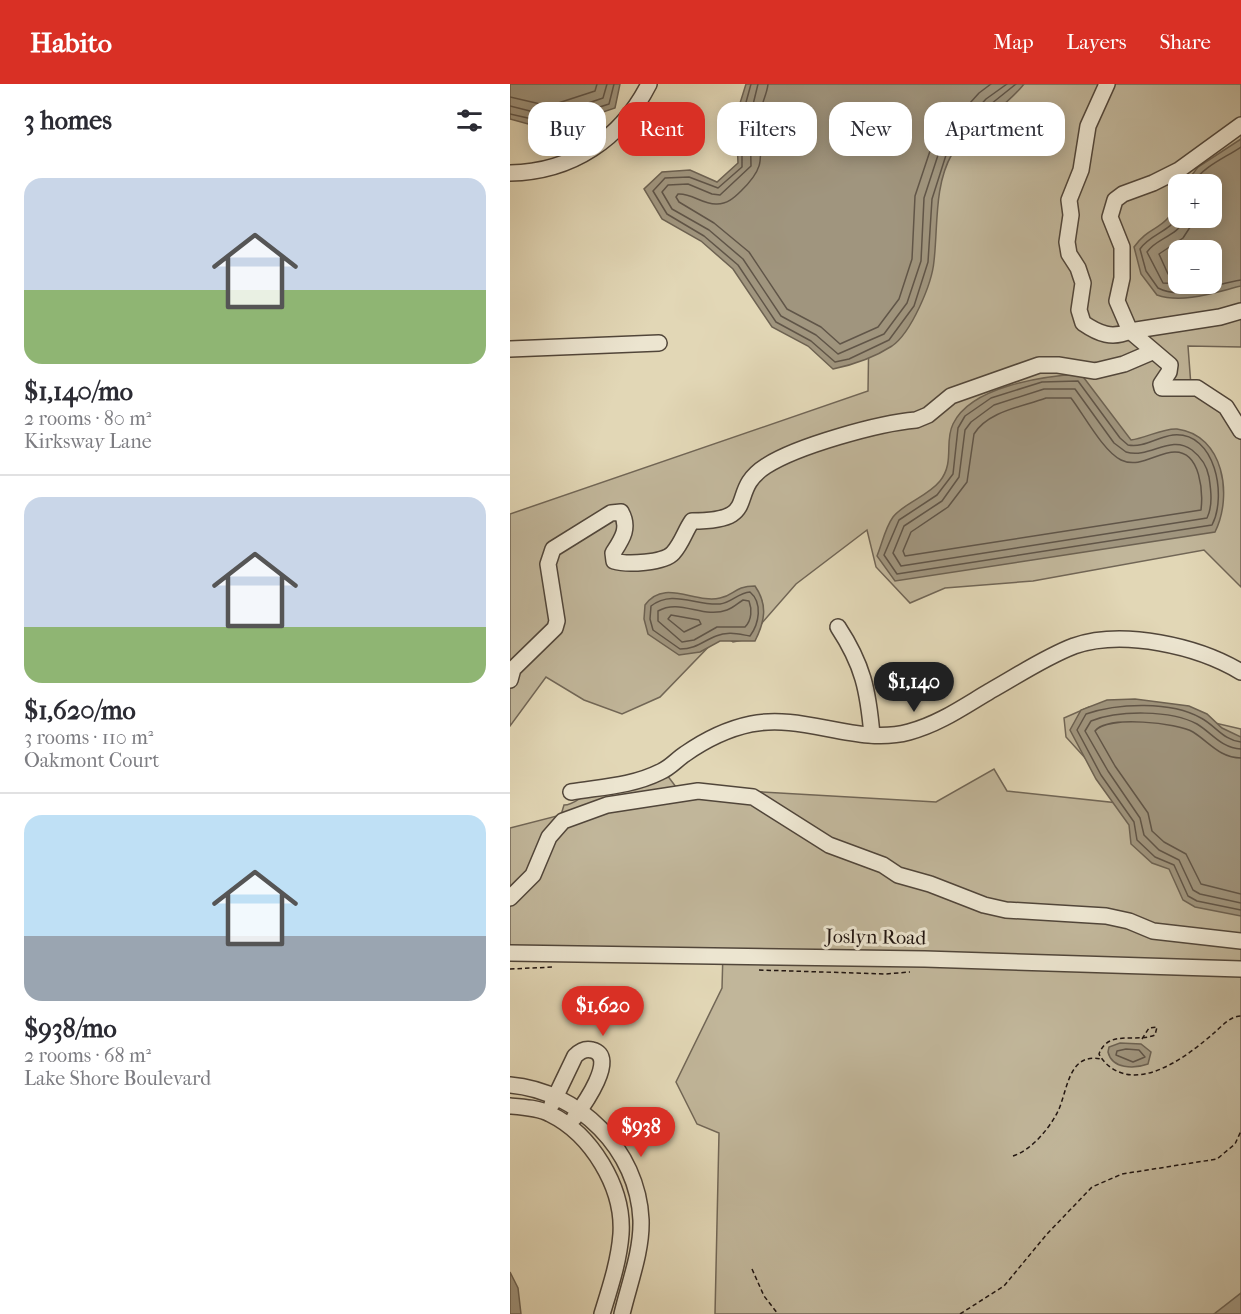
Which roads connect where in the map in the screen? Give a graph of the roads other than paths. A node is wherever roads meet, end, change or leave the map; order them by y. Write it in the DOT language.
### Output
graph roads {
  1 [pos="649,84"];
  2 [pos="1107,84"];
  3 [pos="1241,125"];
  4 [pos="510,173"];
  5 [pos="1241,310"];
  6 [pos="1130,331"];
  7 [pos="659,343"];
  8 [pos="510,349"];
  9 [pos="1152,352"];
  10 [pos="1241,431"];
  11 [pos="838,627"];
  12 [pos="1241,672"];
  13 [pos="510,680"];
  14 [pos="872,735"];
  15 [pos="571,792"];
  16 [pos="510,898"];
  17 [pos="1241,941"];
  18 [pos="510,953"];
  19 [pos="1241,969"];
  20 [pos="510,1085"];
  21 [pos="556,1096"];
  22 [pos="510,1106"];
  23 [pos="579,1110"];
  24 [pos="548,1112"];
  25 [pos="569,1125"];
  26 [pos="603,1310"];
  27 [pos="622,1312"];
  1 -- 4 [label="street"];
  2 -- 6 [label="street"];
  3 -- 6 [label="street"];
  5 -- 6 [label="street"];
  6 -- 9 [label="street"];
  7 -- 8 [label="street"];
  9 -- 10 [label="street"];
  9 -- 13 [label="street"];
  11 -- 14 [label="street"];
  12 -- 14 [label="street"];
  14 -- 15 [label="street"];
  16 -- 17 [label="street"];
  18 -- 19 [label="street, Joslyn Road"];
  20 -- 21 [label="street"];
  21 -- 23 [label="street"];
  21 -- 23 [label="street"];
  21 -- 24 [label="street"];
  22 -- 24 [label="street"];
  23 -- 25 [label="street"];
  23 -- 27 [label="street"];
  24 -- 25 [label="street"];
  25 -- 26 [label="street"];
  26 -- 27 [label="street"];
}
